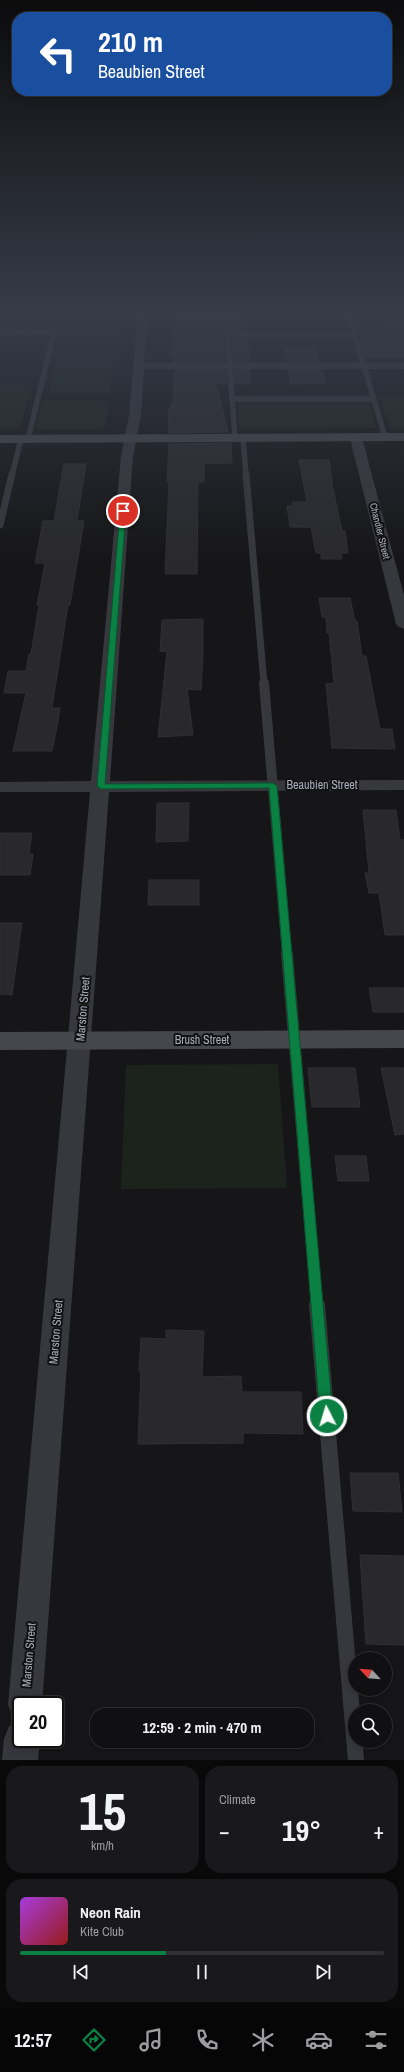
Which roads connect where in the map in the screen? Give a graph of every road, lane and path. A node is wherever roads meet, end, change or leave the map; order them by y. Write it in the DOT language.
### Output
graph roads {
  1 [pos="37,395"];
  2 [pos="136,395"];
  3 [pos="232,395"];
  4 [pos="373,395"];
  5 [pos="232,399"];
  6 [pos="374,399"];
  7 [pos="385,437"];
  8 [pos="404,437"];
  9 [pos="131,438"];
  10 [pos="239,438"];
  11 [pos="356,438"];
  12 [pos="0,439"];
  13 [pos="25,439"];
  14 [pos="0,525"];
  15 [pos="404,624"];
  16 [pos="404,785"];
  17 [pos="101,786"];
  18 [pos="273,786"];
  19 [pos="0,787"];
  20 [pos="295,1039"];
  21 [pos="404,1039"];
  22 [pos="80,1040"];
  23 [pos="0,1041"];
  24 [pos="25,1696"];
  25 [pos="21,1748"];
  26 [pos="20,1760"];
  27 [pos="356,1760"];
  1 -- 13 [label="lane"];
  2 -- 9 [label="street, Marston Street"];
  3 -- 5 [label="lane"];
  4 -- 6 [label="lane"];
  5 -- 6 [label="lane"];
  5 -- 10 [label="lane"];
  6 -- 7 [label="lane"];
  7 -- 8 [label="street"];
  7 -- 11 [label="street"];
  9 -- 10 [label="street"];
  9 -- 13 [label="street"];
  9 -- 17 [label="street, Marston Street"];
  10 -- 11 [label="street"];
  10 -- 18 [label="lane"];
  11 -- 15 [label="street, Chandler Street"];
  12 -- 13 [label="street"];
  13 -- 14 [label="lane"];
  16 -- 18 [label="street, Beaubien Street"];
  17 -- 18 [label="street, Beaubien Street"];
  17 -- 19 [label="street, Beaubien Street"];
  17 -- 22 [label="street, Marston Street"];
  18 -- 20 [label="lane"];
  20 -- 21 [label="street, Brush Street"];
  20 -- 22 [label="street, Brush Street"];
  20 -- 27 [label="lane"];
  22 -- 23 [label="street, Brush Street"];
  22 -- 24 [label="street, Marston Street"];
  25 -- 26 [label="street"];
}
